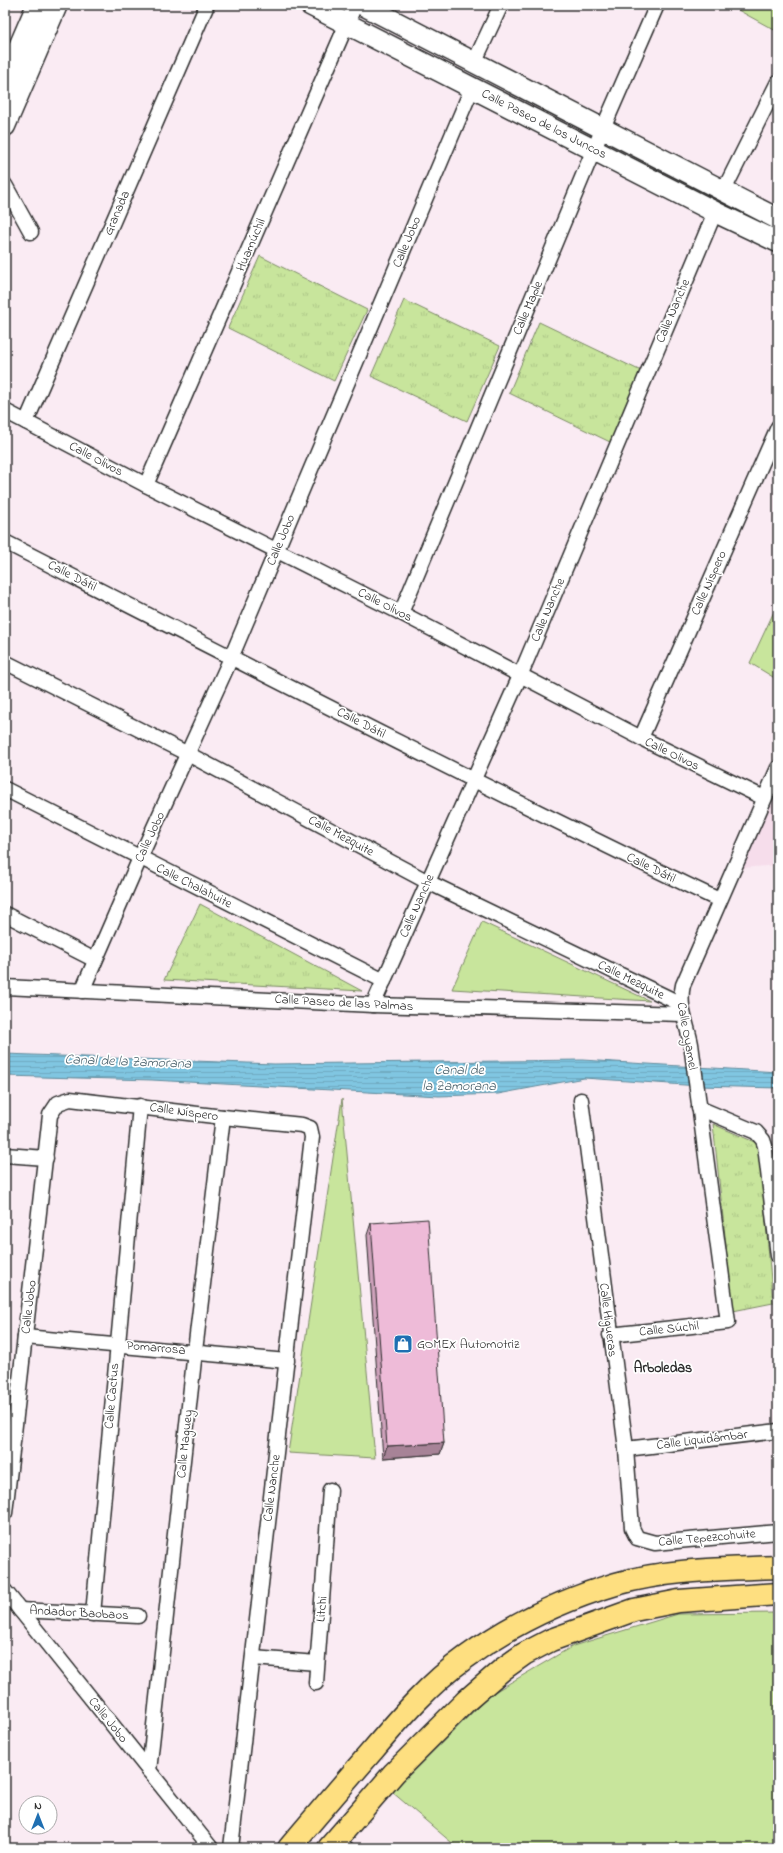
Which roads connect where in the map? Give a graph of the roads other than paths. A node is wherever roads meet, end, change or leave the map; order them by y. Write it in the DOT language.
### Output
graph roads {
  1 [pos="37,5"];
  2 [pos="57,5"];
  3 [pos="207,5"];
  4 [pos="310,5"];
  5 [pos="355,5"];
  6 [pos="363,5"];
  7 [pos="501,5"];
  8 [pos="657,5"];
  9 [pos="347,23"];
  10 [pos="474,63"];
  11 [pos="5,79"];
  12 [pos="778,82"];
  13 [pos="472,88"];
  14 [pos="5,126"];
  15 [pos="603,130"];
  16 [pos="594,149"];
  17 [pos="5,185"];
  18 [pos="724,190"];
  19 [pos="715,212"];
  20 [pos="778,219"];
  21 [pos="31,232"];
  22 [pos="778,242"];
  23 [pos="5,411"];
  24 [pos="26,422"];
  25 [pos="778,427"];
  26 [pos="146,486"];
  27 [pos="5,542"];
  28 [pos="277,550"];
  29 [pos="401,613"];
  30 [pos="231,658"];
  31 [pos="5,662"];
  32 [pos="520,676"];
  33 [pos="641,738"];
  34 [pos="188,754"];
  35 [pos="778,768"];
  36 [pos="474,779"];
  37 [pos="5,789"];
  38 [pos="764,798"];
  39 [pos="140,858"];
  40 [pos="428,882"];
  41 [pos="719,900"];
  42 [pos="5,914"];
  43 [pos="95,960"];
  44 [pos="384,981"];
  45 [pos="5,987"];
  46 [pos="82,991"];
  47 [pos="373,1005"];
  48 [pos="682,1009"];
  49 [pos="581,1100"];
  50 [pos="58,1103"];
  51 [pos="140,1106"];
  52 [pos="699,1108"];
  53 [pos="223,1117"];
  54 [pos="310,1128"];
  55 [pos="5,1155"];
  56 [pos="46,1158"];
  57 [pos="778,1256"];
  58 [pos="728,1322"];
  59 [pos="610,1336"];
  60 [pos="25,1337"];
  61 [pos="117,1345"];
  62 [pos="195,1351"];
  63 [pos="286,1361"];
  64 [pos="778,1431"];
  65 [pos="626,1449"];
  66 [pos="330,1490"];
  67 [pos="5,1513"];
  68 [pos="778,1532"];
  69 [pos="637,1538"];
  70 [pos="778,1567"];
  71 [pos="5,1591"];
  72 [pos="778,1594"];
  73 [pos="20,1610"];
  74 [pos="93,1614"];
  75 [pos="138,1616"];
  76 [pos="253,1658"];
  77 [pos="317,1663"];
  78 [pos="316,1683"];
  79 [pos="149,1771"];
  80 [pos="340,1844"];
  81 [pos="212,1848"];
  82 [pos="231,1848"];
  83 [pos="289,1848"];
  1 -- 11 [label="main road"];
  2 -- 14 [label="main road"];
  3 -- 24 [label="street, Granada"];
  4 -- 9 [label="main road, Calle Paseo de los Juncos"];
  5 -- 9 [label="street, Huamúchil"];
  6 -- 10 [label="main road, Calle Paseo de los Juncos"];
  7 -- 10 [label="street"];
  8 -- 15 [label="street, Calle Maple"];
  9 -- 13 [label="main road, Calle Paseo de los Juncos"];
  9 -- 26 [label="street, Huamúchil"];
  10 -- 15 [label="main road, Calle Paseo de los Juncos"];
  12 -- 18 [label="street"];
  13 -- 16 [label="main road, Calle Paseo de los Juncos"];
  13 -- 28 [label="street, Calle Jobo"];
  15 -- 16 [label="street, Calle Maple"];
  15 -- 18 [label="main road, Calle Paseo de los Juncos"];
  16 -- 19 [label="main road, Calle Paseo de los Juncos"];
  16 -- 29 [label="street, Calle Maple"];
  17 -- 21 [label="street"];
  18 -- 20 [label="main road, Calle Paseo de los Juncos"];
  19 -- 22 [label="main road, Calle Paseo de los Juncos"];
  19 -- 32 [label="street, Calle Nanche"];
  23 -- 24 [label="street, Calle Olivos"];
  24 -- 26 [label="street, Calle Olivos"];
  25 -- 33 [label="street, Calle Níspero"];
  26 -- 28 [label="street, Calle Olivos"];
  27 -- 30 [label="street, Calle Dátil"];
  28 -- 29 [label="street, Calle Olivos"];
  28 -- 30 [label="street, Calle Jobo"];
  29 -- 32 [label="street, Calle Olivos"];
  30 -- 34 [label="street, Calle Jobo"];
  30 -- 36 [label="street, Calle Dátil"];
  31 -- 34 [label="street, Calle Mezquite"];
  32 -- 33 [label="street, Calle Olivos"];
  32 -- 36 [label="street, Calle Nanche"];
  33 -- 38 [label="street, Calle Olivos"];
  34 -- 39 [label="street, Calle Jobo"];
  34 -- 40 [label="street, Calle Mezquite"];
  35 -- 38 [label="street, Calle Oyamel"];
  36 -- 40 [label="street, Calle Nanche"];
  36 -- 41 [label="street, Calle Dátil"];
  37 -- 39 [label="street, Calle Chalahuite"];
  38 -- 41 [label="street, Calle Oyamel"];
  39 -- 43 [label="street, Calle Jobo"];
  39 -- 44 [label="street, Calle Chalahuite"];
  40 -- 44 [label="street, Calle Nanche"];
  40 -- 48 [label="street, Calle Mezquite"];
  41 -- 48 [label="street, Calle Oyamel"];
  42 -- 43 [label="street"];
  43 -- 46 [label="street, Calle Jobo"];
  44 -- 47 [label="street, Calle Nanche"];
  45 -- 46 [label="street, Calle Paseo de las Palmas"];
  46 -- 47 [label="street, Calle Paseo de las Palmas"];
  47 -- 48 [label="street, Calle Paseo de las Palmas"];
  48 -- 52 [label="street, Calle Oyamel"];
  49 -- 59 [label="street, Calle Higueras"];
  50 -- 51 [label="street, Calle Níspero"];
  50 -- 56 [label="street, Calle Jobo"];
  51 -- 53 [label="street, Calle Níspero"];
  51 -- 61 [label="street, Calle Cactus"];
  52 -- 57 [label="street"];
  52 -- 58 [label="street, Calle Oyamel"];
  53 -- 54 [label="street, Calle Níspero"];
  53 -- 62 [label="street, Calle Maguey"];
  54 -- 63 [label="street, Calle Nanche"];
  55 -- 56 [label="street"];
  56 -- 60 [label="street, Calle Jobo"];
  58 -- 59 [label="street, Calle Súchil"];
  59 -- 65 [label="street, Calle Higueras"];
  60 -- 61 [label="street, Pomarrosa"];
  60 -- 67 [label="street, Calle Jobo"];
  61 -- 62 [label="street, Pomarrosa"];
  61 -- 74 [label="street, Calle Cactus"];
  62 -- 63 [label="street, Pomarrosa"];
  62 -- 79 [label="street, Calle Maguey"];
  63 -- 76 [label="street, Calle Nanche"];
  64 -- 65 [label="street, Calle Liquidámbar"];
  65 -- 69 [label="street, Calle Higueras"];
  66 -- 77 [label="street, Litchi"];
  68 -- 69 [label="street, Calle Tepezcohuite"];
  70 -- 83 [label="main road"];
  71 -- 73 [label="street, Calle Jobo"];
  72 -- 80 [label="main road"];
  73 -- 74 [label="street, Andador Baobaos"];
  73 -- 79 [label="street, Calle Jobo"];
  74 -- 75 [label="street, Andador Baobaos"];
  76 -- 77 [label="street"];
  76 -- 82 [label="street, Calle Nanche"];
  77 -- 78 [label="street, Litchi"];
  79 -- 81 [label="street, Calle Jobo"];
}
